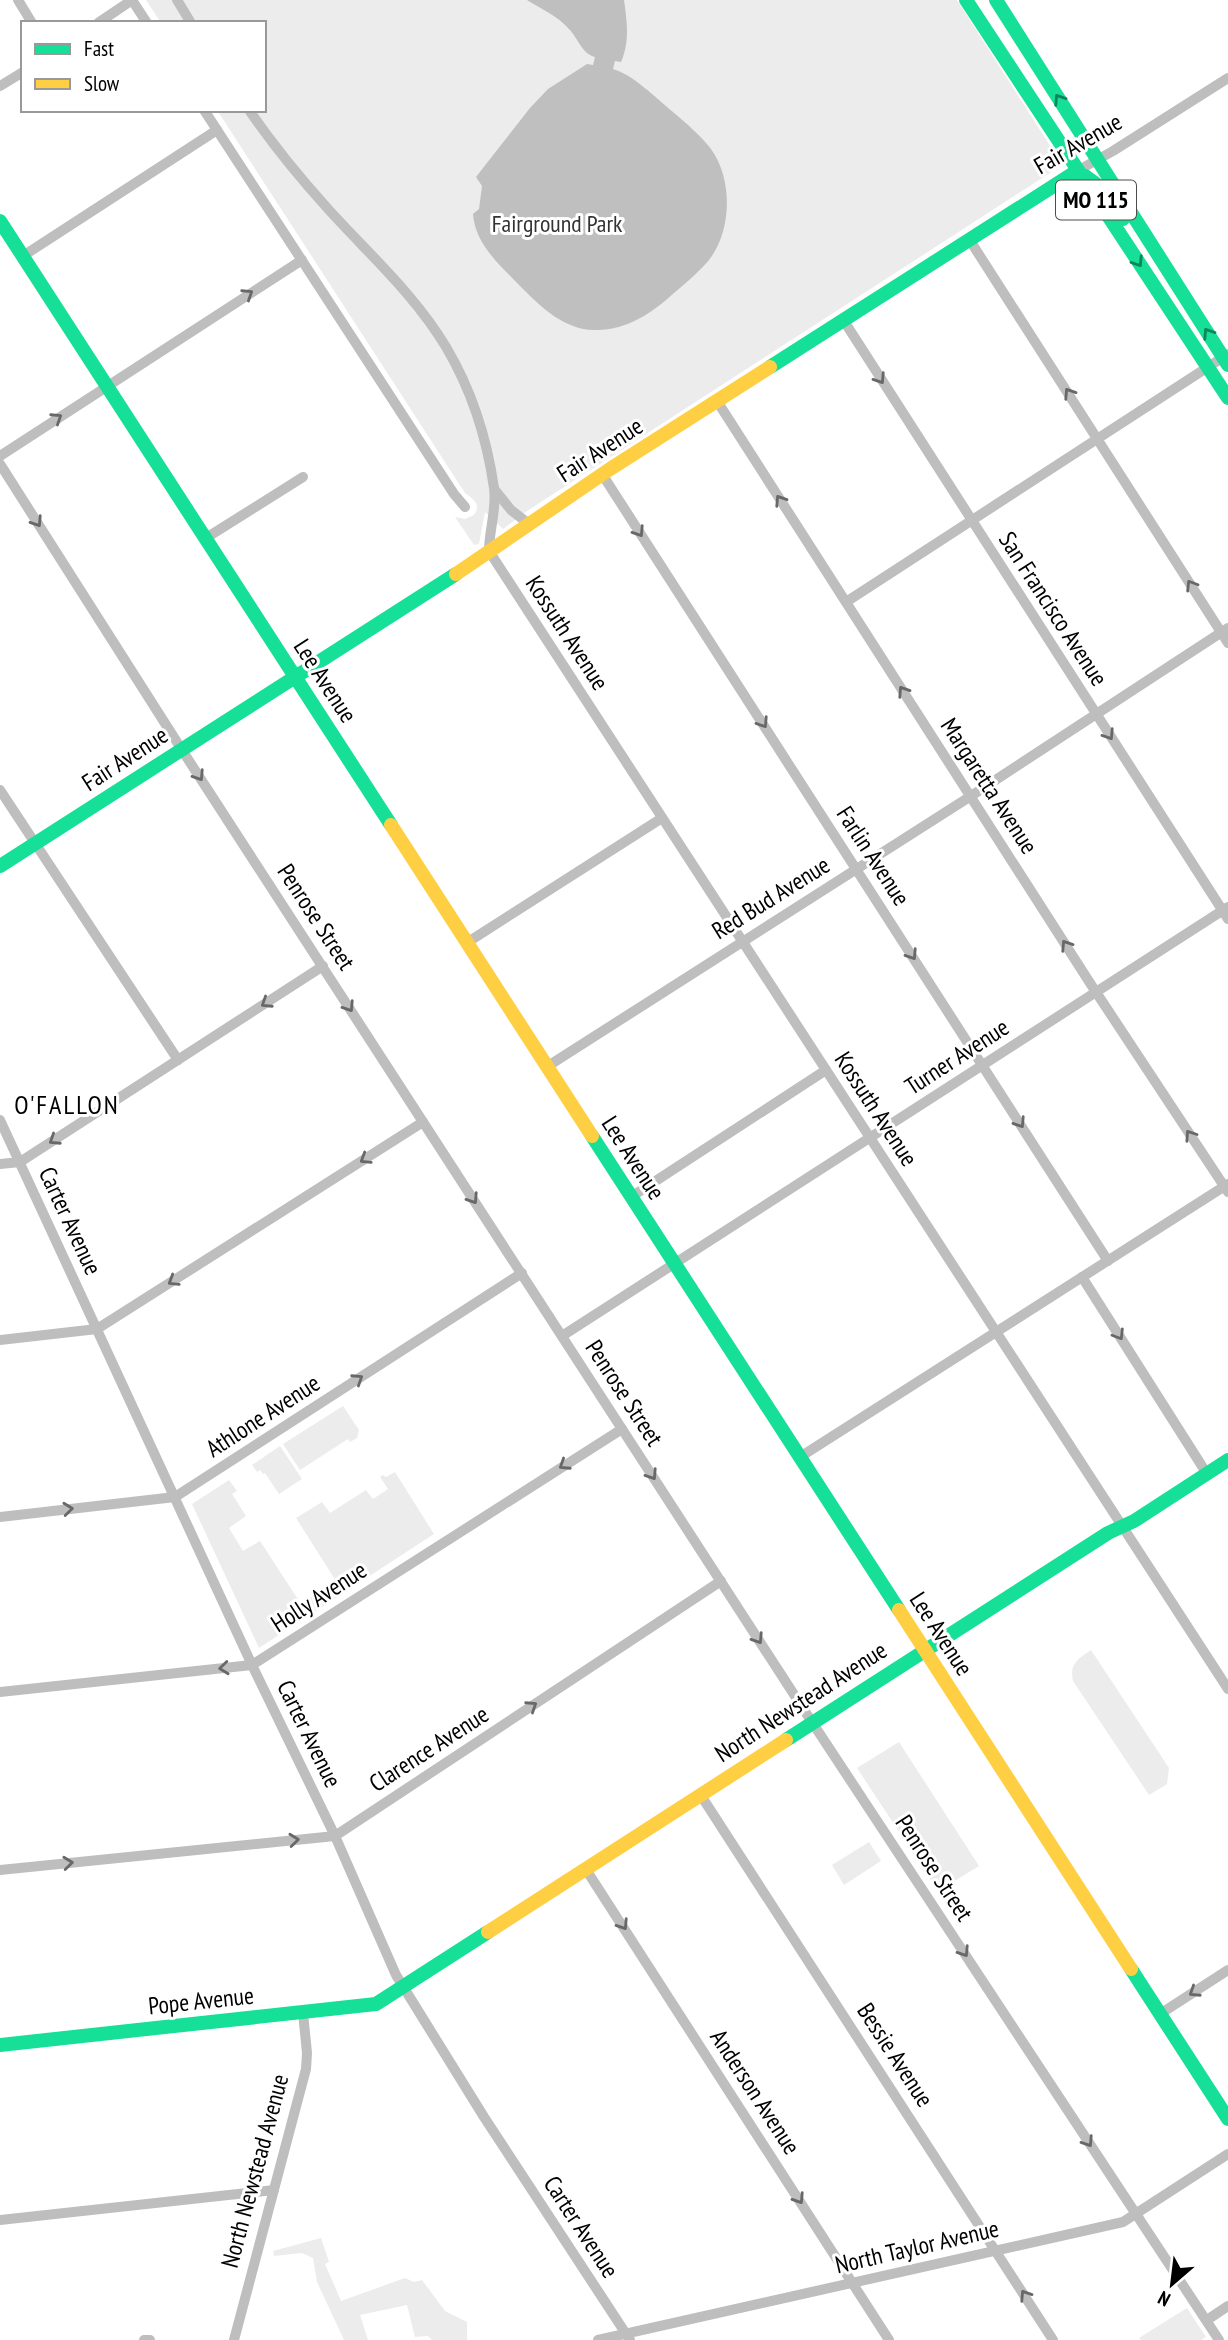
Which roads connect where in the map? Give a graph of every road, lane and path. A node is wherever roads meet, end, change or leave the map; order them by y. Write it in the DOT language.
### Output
graph roads {
  1 [pos="18,0"];
  2 [pos="132,0"];
  3 [pos="177,0"];
  4 [pos="966,0"];
  5 [pos="996,0"];
  6 [pos="31,21"];
  7 [pos="101,21"];
  8 [pos="146,21"];
  9 [pos="190,21"];
  10 [pos="1007,63"];
  11 [pos="21,73"];
  12 [pos="1228,78"];
  13 [pos="0,86"];
  14 [pos="205,112"];
  15 [pos="249,112"];
  16 [pos="217,130"];
  17 [pos="1098,159"];
  18 [pos="1077,171"];
  19 [pos="0,220"];
  20 [pos="969,239"];
  21 [pos="23,256"];
  22 [pos="302,260"];
  23 [pos="1170,274"];
  24 [pos="844,321"];
  25 [pos="1226,359"];
  26 [pos="1207,367"];
  27 [pos="107,386"];
  28 [pos="1228,398"];
  29 [pos="717,401"];
  30 [pos="1097,437"];
  31 [pos="0,456"];
  32 [pos="0,464"];
  33 [pos="603,474"];
  34 [pos="303,477"];
  35 [pos="495,491"];
  36 [pos="465,507"];
  37 [pos="970,519"];
  38 [pos="529,524"];
  39 [pos="206,538"];
  40 [pos="489,551"];
  41 [pos="846,602"];
  42 [pos="1225,630"];
  43 [pos="1228,643"];
  44 [pos="295,677"];
  45 [pos="1096,714"];
  46 [pos="182,750"];
  47 [pos="0,790"];
  48 [pos="971,796"];
  49 [pos="662,818"];
  50 [pos="34,844"];
  51 [pos="0,866"];
  52 [pos="857,869"];
  53 [pos="1226,912"];
  54 [pos="743,940"];
  55 [pos="468,942"];
  56 [pos="323,966"];
  57 [pos="1096,992"];
  58 [pos="178,1060"];
  59 [pos="548,1066"];
  60 [pos="983,1066"];
  61 [pos="826,1070"];
  62 [pos="0,1120"];
  63 [pos="423,1122"];
  64 [pos="870,1138"];
  65 [pos="20,1162"];
  66 [pos="0,1164"];
  67 [pos="1227,1187"];
  68 [pos="631,1197"];
  69 [pos="1108,1261"];
  70 [pos="674,1264"];
  71 [pos="522,1273"];
  72 [pos="1082,1277"];
  73 [pos="97,1329"];
  74 [pos="997,1333"];
  75 [pos="562,1336"];
  76 [pos="0,1340"];
  77 [pos="622,1429"];
  78 [pos="800,1457"];
  79 [pos="1228,1460"];
  80 [pos="1207,1474"];
  81 [pos="176,1497"];
  82 [pos="0,1517"];
  83 [pos="1123,1527"];
  84 [pos="721,1581"];
  85 [pos="924,1650"];
  86 [pos="252,1665"];
  87 [pos="1228,1689"];
  88 [pos="0,1692"];
  89 [pos="812,1722"];
  90 [pos="700,1794"];
  91 [pos="335,1836"];
  92 [pos="585,1868"];
  93 [pos="0,1870"];
  94 [pos="1228,1970"];
  95 [pos="402,1987"];
  96 [pos="303,2013"];
  97 [pos="1160,2014"];
  98 [pos="0,2045"];
  99 [pos="1228,2119"];
  100 [pos="1228,2154"];
  101 [pos="274,2190"];
  102 [pos="1135,2215"];
  103 [pos="0,2220"];
  104 [pos="996,2251"];
  105 [pos="853,2283"];
  106 [pos="1228,2306"];
  107 [pos="1207,2320"];
  108 [pos="628,2337"];
  109 [pos="234,2340"];
  110 [pos="598,2340"];
  111 [pos="889,2340"];
  112 [pos="1054,2340"];
  113 [pos="1219,2340"];
  1 -- 6 [label="street"];
  2 -- 7 [label="street"];
  2 -- 8 [label="street"];
  3 -- 9 [label="street"];
  4 -- 10 [label="street, MO 115"];
  17 -- 5 [label="street, MO 115, one-way"];
  10 -- 17 [label="street"];
  10 -- 18 [label="street, MO 115"];
  11 -- 13 [label="street"];
  12 -- 17 [label="street, Fair Avenue"];
  14 -- 16 [label="street"];
  15 -- 35 [label="street"];
  16 -- 21 [label="street"];
  16 -- 22 [label="street"];
  17 -- 18 [label="street, Fair Avenue"];
  17 -- 23 [label="street, MO 115"];
  18 -- 20 [label="street, Fair Avenue"];
  18 -- 23 [label="street"];
  18 -- 26 [label="street, MO 115, one-way"];
  19 -- 21 [label="street, Lee Avenue"];
  20 -- 24 [label="street, Fair Avenue"];
  30 -- 20 [label="street, one-way"];
  21 -- 27 [label="street, Lee Avenue"];
  27 -- 22 [label="street, one-way"];
  22 -- 36 [label="street"];
  25 -- 23 [label="street, MO 115, one-way"];
  24 -- 29 [label="street, Fair Avenue"];
  24 -- 37 [label="street, San Francisco Avenue, one-way"];
  25 -- 26 [label="street"];
  26 -- 28 [label="street, MO 115"];
  26 -- 30 [label="street"];
  31 -- 27 [label="street, one-way"];
  27 -- 39 [label="street, Lee Avenue"];
  29 -- 33 [label="street, Fair Avenue"];
  41 -- 29 [label="street, Margaretta Avenue, one-way"];
  30 -- 37 [label="street"];
  42 -- 30 [label="street, one-way"];
  32 -- 46 [label="street, Penrose Street, one-way"];
  33 -- 38 [label="street, Fair Avenue"];
  33 -- 52 [label="street, Farlin Avenue, one-way"];
  34 -- 39 [label="street"];
  35 -- 38 [label="street"];
  35 -- 40 [label="street"];
  37 -- 41 [label="street"];
  37 -- 45 [label="street, San Francisco Avenue"];
  38 -- 40 [label="street, Fair Avenue"];
  39 -- 44 [label="street, Lee Avenue"];
  40 -- 44 [label="street, Fair Avenue"];
  40 -- 49 [label="street, Kossuth Avenue"];
  48 -- 41 [label="street, Margaretta Avenue, one-way"];
  42 -- 43 [label="street"];
  42 -- 45 [label="street, Red Bud Avenue"];
  44 -- 46 [label="street, Fair Avenue"];
  44 -- 55 [label="street, Lee Avenue"];
  45 -- 48 [label="street, Red Bud Avenue"];
  45 -- 53 [label="street, San Francisco Avenue, one-way"];
  46 -- 50 [label="street, Fair Avenue"];
  46 -- 56 [label="street, Penrose Street, one-way"];
  47 -- 50 [label="street"];
  48 -- 52 [label="street, Red Bud Avenue"];
  57 -- 48 [label="street, Margaretta Avenue, one-way"];
  49 -- 54 [label="street, Kossuth Avenue"];
  49 -- 55 [label="street"];
  50 -- 51 [label="street, Fair Avenue"];
  50 -- 58 [label="street"];
  52 -- 54 [label="street, Red Bud Avenue"];
  52 -- 60 [label="street, Farlin Avenue, one-way"];
  53 -- 57 [label="street, Turner Avenue"];
  54 -- 59 [label="street, Red Bud Avenue"];
  54 -- 61 [label="street, Kossuth Avenue"];
  55 -- 59 [label="street, Lee Avenue"];
  56 -- 58 [label="street, one-way"];
  56 -- 63 [label="street, Penrose Street, one-way"];
  57 -- 60 [label="street, Turner Avenue"];
  67 -- 57 [label="street, Margaretta Avenue, one-way"];
  58 -- 65 [label="street, one-way"];
  59 -- 68 [label="street, Lee Avenue"];
  60 -- 64 [label="street, Turner Avenue"];
  60 -- 69 [label="street, Farlin Avenue, one-way"];
  61 -- 64 [label="street, Kossuth Avenue"];
  61 -- 68 [label="street"];
  62 -- 65 [label="street, Carter Avenue"];
  63 -- 71 [label="street, Penrose Street, one-way"];
  63 -- 73 [label="street, one-way"];
  64 -- 70 [label="street, Turner Avenue"];
  64 -- 74 [label="street, Kossuth Avenue"];
  65 -- 66 [label="street"];
  65 -- 73 [label="street, Carter Avenue"];
  67 -- 69 [label="street"];
  68 -- 70 [label="street, Lee Avenue"];
  69 -- 72 [label="street"];
  70 -- 75 [label="street"];
  70 -- 78 [label="street, Lee Avenue"];
  71 -- 75 [label="street, Penrose Street"];
  81 -- 71 [label="street, Athlone Avenue, one-way"];
  72 -- 74 [label="street"];
  72 -- 80 [label="street, one-way"];
  73 -- 76 [label="street"];
  73 -- 81 [label="street, Carter Avenue"];
  74 -- 78 [label="street"];
  74 -- 83 [label="street, Kossuth Avenue"];
  75 -- 77 [label="street, Penrose Street"];
  77 -- 84 [label="street, Penrose Street, one-way"];
  77 -- 86 [label="street, Holly Avenue, one-way"];
  78 -- 85 [label="street, Lee Avenue"];
  79 -- 80 [label="street, North Newstead Avenue"];
  80 -- 83 [label="street, North Newstead Avenue"];
  82 -- 81 [label="street, Athlone Avenue, one-way"];
  81 -- 86 [label="street, Carter Avenue"];
  83 -- 85 [label="street, North Newstead Avenue"];
  83 -- 87 [label="street, Kossuth Avenue"];
  84 -- 89 [label="street, Penrose Street, one-way"];
  91 -- 84 [label="street, Clarence Avenue, one-way"];
  85 -- 89 [label="street, North Newstead Avenue"];
  85 -- 97 [label="street, Lee Avenue"];
  86 -- 88 [label="street, Holly Avenue, one-way"];
  86 -- 91 [label="street, Carter Avenue"];
  89 -- 90 [label="street, North Newstead Avenue"];
  89 -- 102 [label="street, Penrose Street, one-way"];
  90 -- 92 [label="street, North Newstead Avenue"];
  90 -- 104 [label="street, Bessie Avenue"];
  93 -- 91 [label="street, Clarence Avenue, one-way"];
  91 -- 95 [label="street, Carter Avenue"];
  92 -- 95 [label="street, North Newstead Avenue"];
  92 -- 105 [label="street, Anderson Avenue, one-way"];
  94 -- 97 [label="street, one-way"];
  95 -- 96 [label="street, Pope Avenue"];
  95 -- 108 [label="street, Carter Avenue"];
  96 -- 98 [label="street, Pope Avenue"];
  96 -- 101 [label="street, North Newstead Avenue"];
  97 -- 99 [label="street, Lee Avenue"];
  100 -- 102 [label="street, North Taylor Avenue"];
  101 -- 103 [label="street"];
  101 -- 109 [label="street, North Newstead Avenue"];
  102 -- 104 [label="street, North Taylor Avenue"];
  102 -- 107 [label="street, Penrose Street"];
  104 -- 105 [label="street, North Taylor Avenue"];
  112 -- 104 [label="street, Bessie Avenue, one-way"];
  105 -- 108 [label="street, North Taylor Avenue"];
  105 -- 111 [label="street, Anderson Avenue"];
  106 -- 107 [label="street"];
  107 -- 113 [label="street, Penrose Street"];
  108 -- 110 [label="street, North Taylor Avenue"];
}
